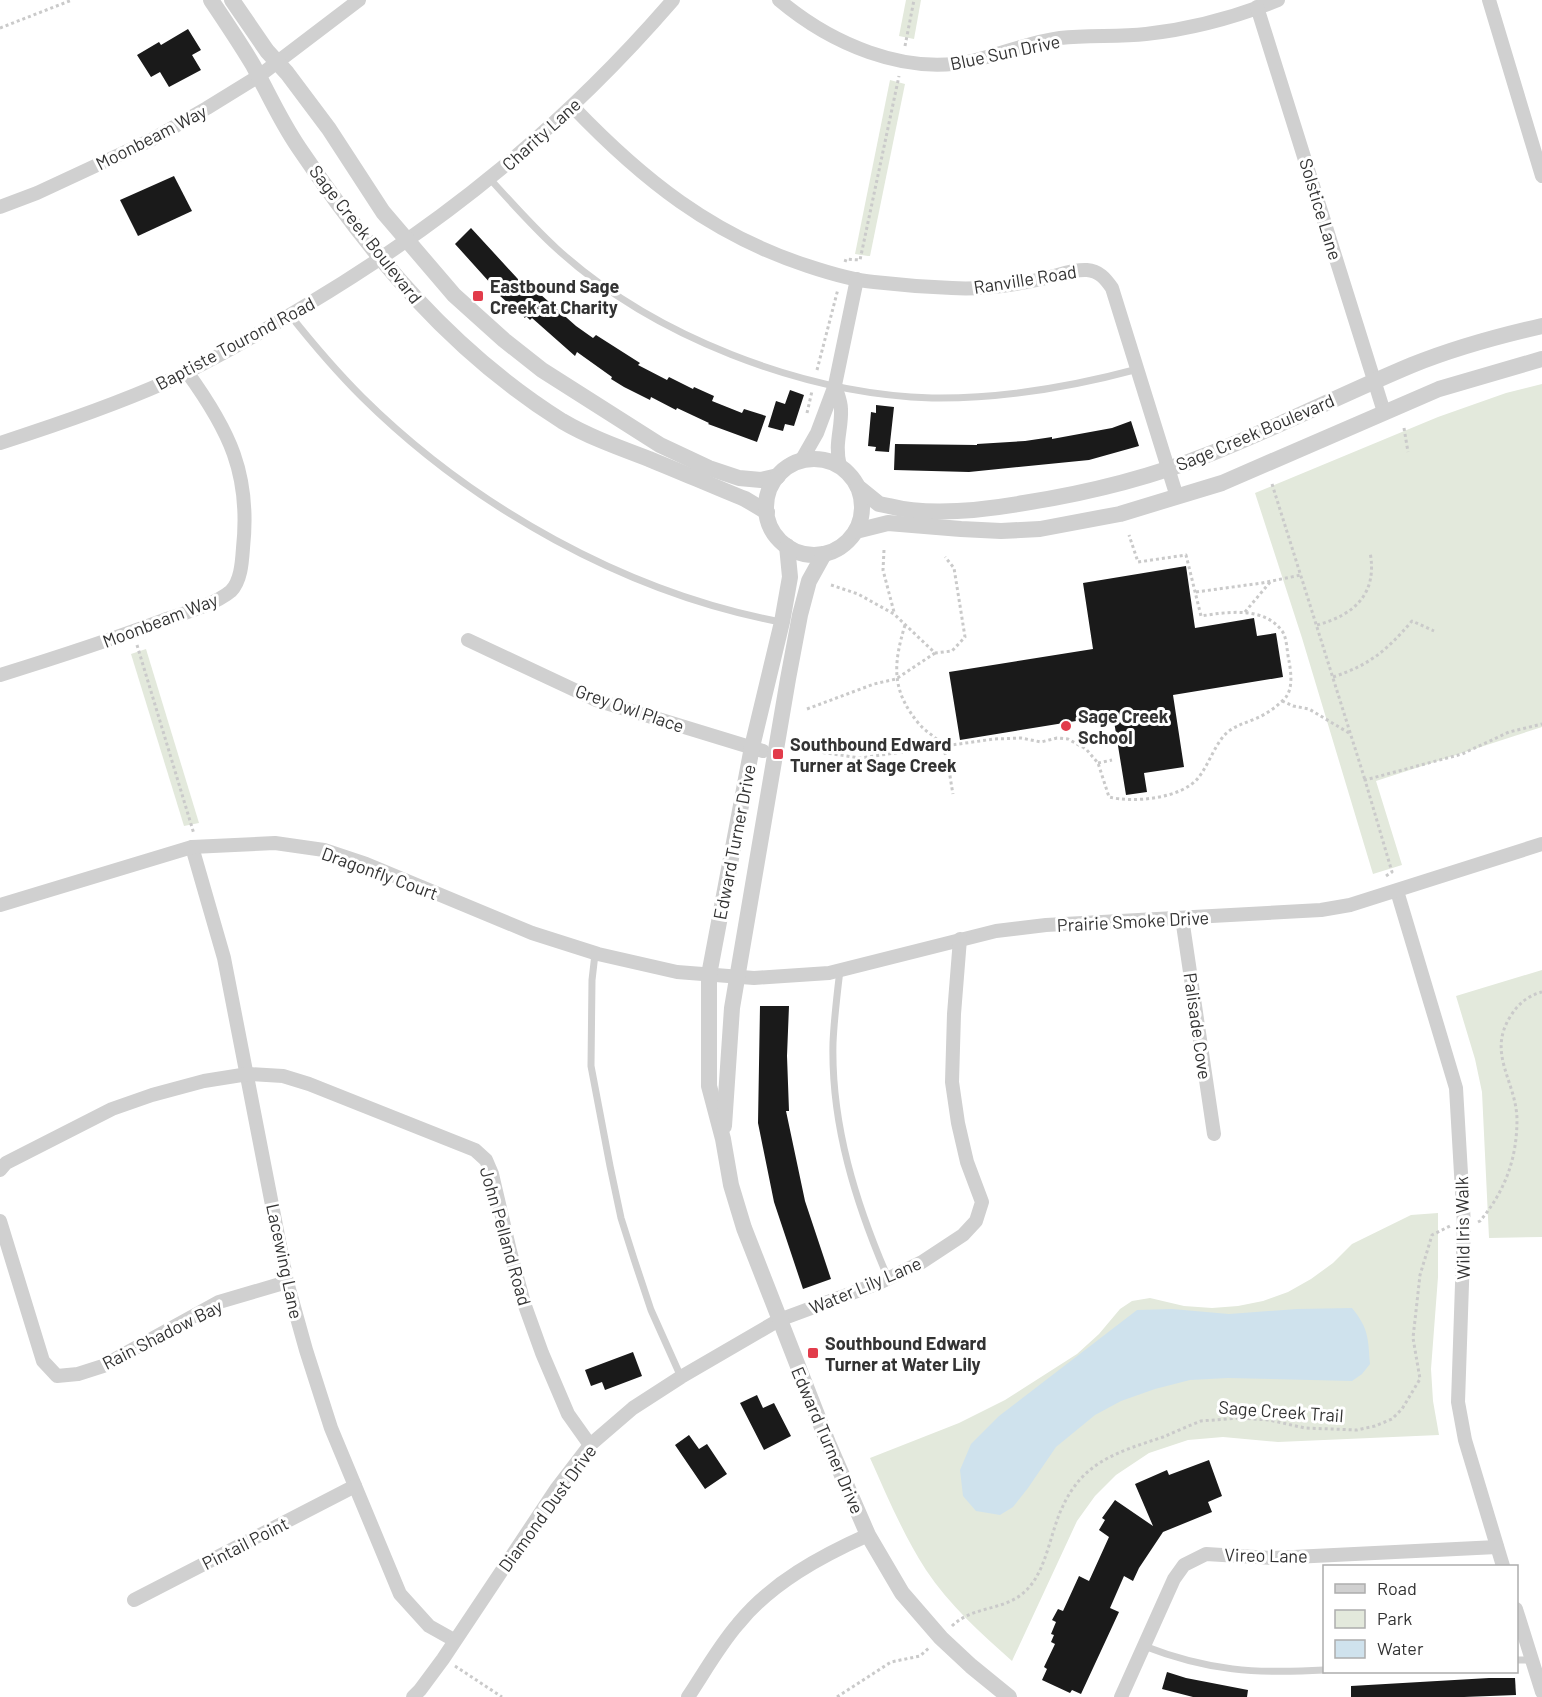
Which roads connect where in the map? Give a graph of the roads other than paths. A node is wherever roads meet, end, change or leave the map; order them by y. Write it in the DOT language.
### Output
graph roads {
  1 [pos="211,0"];
  2 [pos="232,0"];
  3 [pos="358,0"];
  4 [pos="673,0"];
  5 [pos="779,0"];
  6 [pos="1278,0"];
  7 [pos="1489,0"];
  8 [pos="1257,7"];
  9 [pos="267,70"];
  10 [pos="573,107"];
  11 [pos="1542,176"];
  12 [pos="489,179"];
  13 [pos="0,207"];
  14 [pos="394,250"];
  15 [pos="857,279"];
  16 [pos="290,315"];
  17 [pos="1542,326"];
  18 [pos="1542,359"];
  19 [pos="1138,369"];
  20 [pos="187,372"];
  21 [pos="1374,381"];
  22 [pos="835,385"];
  23 [pos="1384,412"];
  24 [pos="0,443"];
  25 [pos="801,461"];
  26 [pos="840,467"];
  27 [pos="1169,468"];
  28 [pos="778,476"];
  29 [pos="858,487"];
  30 [pos="1177,497"];
  31 [pos="767,512"];
  32 [pos="856,531"];
  33 [pos="787,546"];
  34 [pos="825,554"];
  35 [pos="790,624"];
  36 [pos="468,640"];
  37 [pos="0,675"];
  38 [pos="757,749"];
  39 [pos="1542,844"];
  40 [pos="192,847"];
  41 [pos="1391,893"];
  42 [pos="0,905"];
  43 [pos="1182,918"];
  44 [pos="960,939"];
  45 [pos="595,954"];
  46 [pos="840,970"];
  47 [pos="722,976"];
  48 [pos="248,1074"];
  49 [pos="1214,1134"];
  50 [pos="723,1139"];
  51 [pos="0,1170"];
  52 [pos="0,1221"];
  53 [pos="888,1278"];
  54 [pos="287,1282"];
  55 [pos="779,1320"];
  56 [pos="681,1377"];
  57 [pos="590,1445"];
  58 [pos="355,1486"];
  59 [pos="868,1535"];
  60 [pos="1497,1547"];
  61 [pos="1503,1565"];
  62 [pos="134,1600"];
  63 [pos="1518,1615"];
  64 [pos="454,1640"];
  65 [pos="1144,1646"];
  66 [pos="1518,1660"];
  67 [pos="1532,1660"];
  68 [pos="1323,1670"];
  69 [pos="1542,1692"];
  70 [pos="413,1697"];
  71 [pos="688,1697"];
  72 [pos="1009,1697"];
  73 [pos="1121,1697"];
  1 -- 9 [label="street, Sage Creek Boulevard"];
  2 -- 9 [label="street, Sage Creek Boulevard"];
  3 -- 9 [label="street"];
  4 -- 10 [label="street, Charity Lane"];
  5 -- 8 [label="street, Blue Sun Drive"];
  6 -- 8 [label="street, Blue Sun Drive"];
  7 -- 11 [label="street"];
  8 -- 21 [label="street, Solstice Lane"];
  9 -- 13 [label="street, Moonbeam Way"];
  9 -- 14 [label="street, Sage Creek Boulevard"];
  9 -- 14 [label="street, Sage Creek Boulevard"];
  10 -- 12 [label="street, Charity Lane"];
  10 -- 15 [label="street, Ranville Road"];
  12 -- 14 [label="street, Charity Lane"];
  12 -- 22 [label="lane"];
  14 -- 16 [label="street, Baptiste Tourond Road"];
  14 -- 28 [label="street, Sage Creek Boulevard"];
  14 -- 31 [label="street, Sage Creek Boulevard"];
  15 -- 19 [label="street, Ranville Road"];
  15 -- 22 [label="street"];
  16 -- 20 [label="street, Baptiste Tourond Road"];
  16 -- 35 [label="lane"];
  17 -- 21 [label="street, Sage Creek Boulevard"];
  18 -- 23 [label="street, Sage Creek Boulevard"];
  19 -- 22 [label="lane"];
  19 -- 27 [label="street, Ranville Road"];
  20 -- 24 [label="street, Baptiste Tourond Road"];
  20 -- 37 [label="street, Moonbeam Way"];
  21 -- 23 [label="street, Solstice Lane"];
  21 -- 27 [label="street, Sage Creek Boulevard"];
  22 -- 25 [label="street"];
  22 -- 26 [label="street"];
  23 -- 30 [label="street, Sage Creek Boulevard"];
  25 -- 26 [label="street"];
  25 -- 28 [label="street"];
  26 -- 29 [label="street"];
  27 -- 29 [label="street, Sage Creek Boulevard"];
  27 -- 30 [label="street, Ranville Road"];
  28 -- 31 [label="street"];
  29 -- 32 [label="street"];
  30 -- 32 [label="street, Sage Creek Boulevard"];
  31 -- 33 [label="street"];
  32 -- 34 [label="street"];
  33 -- 34 [label="street"];
  33 -- 35 [label="street, Edward Turner Drive"];
  34 -- 35 [label="street, Edward Turner Drive"];
  35 -- 38 [label="street, Edward Turner Drive"];
  35 -- 47 [label="street, Edward Turner Drive"];
  36 -- 38 [label="street, Grey Owl Place"];
  38 -- 47 [label="street, Edward Turner Drive"];
  39 -- 41 [label="street, Prairie Smoke Drive"];
  40 -- 42 [label="street, Dragonfly Court"];
  40 -- 45 [label="street, Dragonfly Court"];
  40 -- 48 [label="street, Lacewing Lane"];
  41 -- 43 [label="street, Prairie Smoke Drive"];
  41 -- 60 [label="street, Wild Iris Walk"];
  43 -- 44 [label="street, Prairie Smoke Drive"];
  43 -- 49 [label="street, Palisade Cove"];
  44 -- 46 [label="street, Prairie Smoke Drive"];
  44 -- 53 [label="street, Water Lily Lane"];
  45 -- 47 [label="street, Dragonfly Court"];
  45 -- 56 [label="lane"];
  46 -- 47 [label="street, Prairie Smoke Drive"];
  46 -- 53 [label="lane"];
  47 -- 50 [label="street, Edward Turner Drive"];
  47 -- 50 [label="street, Edward Turner Drive"];
  48 -- 51 [label="street"];
  48 -- 54 [label="street, Lacewing Lane"];
  48 -- 57 [label="street, John Pelland Road"];
  50 -- 55 [label="street, Edward Turner Drive"];
  52 -- 54 [label="street, Rain Shadow Bay"];
  53 -- 55 [label="street, Water Lily Lane"];
  54 -- 58 [label="street, Lacewing Lane"];
  55 -- 56 [label="street, Diamond Dust Drive"];
  55 -- 59 [label="street, Edward Turner Drive"];
  56 -- 57 [label="street, Diamond Dust Drive"];
  57 -- 64 [label="street, Diamond Dust Drive"];
  58 -- 62 [label="street, Pintail Point"];
  58 -- 64 [label="street, Lacewing Lane"];
  59 -- 71 [label="street"];
  59 -- 72 [label="street, Edward Turner Drive"];
  60 -- 61 [label="street, Wild Iris Walk"];
  60 -- 65 [label="street, Vireo Lane"];
  63 -- 67 [label="street"];
  64 -- 70 [label="street, Diamond Dust Drive"];
  65 -- 68 [label="lane"];
  65 -- 73 [label="street, Vireo Lane"];
  66 -- 67 [label="lane"];
  67 -- 69 [label="street"];
}
